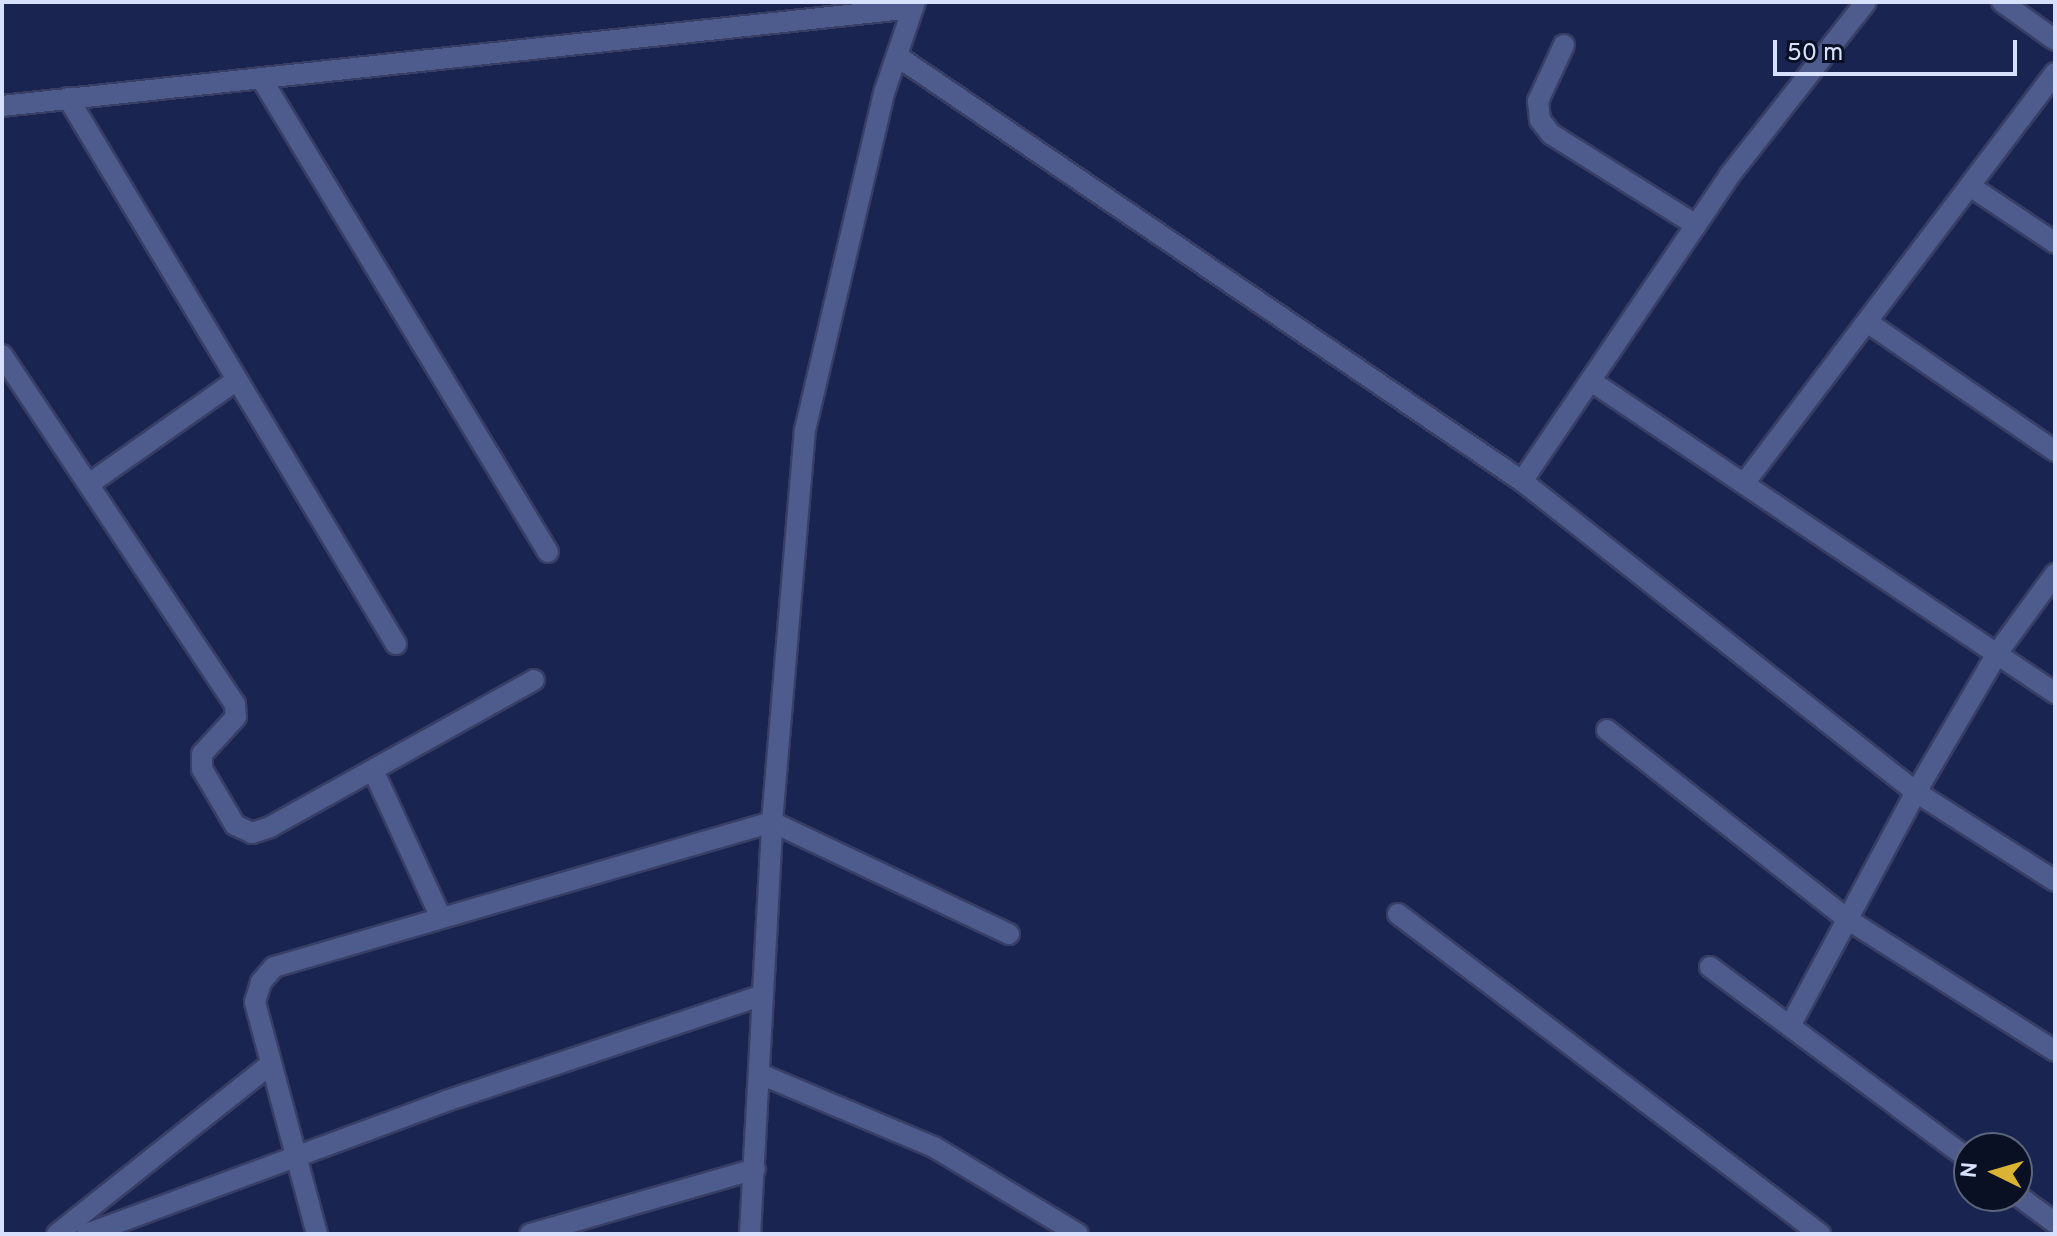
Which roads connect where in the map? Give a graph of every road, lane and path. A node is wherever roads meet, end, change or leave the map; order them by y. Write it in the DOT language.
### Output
graph roads {
  1 [pos="1866,2"];
  2 [pos="2002,2"];
  3 [pos="914,5"];
  4 [pos="2055,40"];
  5 [pos="1564,45"];
  6 [pos="897,56"];
  7 [pos="2055,73"];
  8 [pos="261,78"];
  9 [pos="68,98"];
  10 [pos="2,106"];
  11 [pos="1970,186"];
  12 [pos="1696,225"];
  13 [pos="2055,243"];
  14 [pos="1870,324"];
  15 [pos="2,355"];
  16 [pos="237,380"];
  17 [pos="1591,381"];
  18 [pos="2055,451"];
  19 [pos="1522,481"];
  20 [pos="1746,481"];
  21 [pos="89,484"];
  22 [pos="548,552"];
  23 [pos="2055,574"];
  24 [pos="396,644"];
  25 [pos="1998,652"];
  26 [pos="534,680"];
  27 [pos="2055,693"];
  28 [pos="1607,730"];
  29 [pos="373,770"];
  30 [pos="1916,792"];
  31 [pos="772,822"];
  32 [pos="2055,881"];
  33 [pos="1398,914"];
  34 [pos="440,916"];
  35 [pos="1847,919"];
  36 [pos="1009,934"];
  37 [pos="1710,967"];
  38 [pos="762,995"];
  39 [pos="1790,1026"];
  40 [pos="2055,1051"];
  41 [pos="271,1064"];
  42 [pos="760,1074"];
  43 [pos="1953,1147"];
  44 [pos="298,1160"];
  45 [pos="755,1169"];
  46 [pos="2033,1207"];
  47 [pos="2055,1223"];
  48 [pos="57,1234"];
  49 [pos="87,1234"];
  50 [pos="317,1234"];
  51 [pos="530,1234"];
  52 [pos="750,1234"];
  53 [pos="1078,1234"];
  54 [pos="1820,1234"];
  1 -- 12 [label="street"];
  2 -- 4 [label="street"];
  3 -- 6 [label="street"];
  3 -- 8 [label="street"];
  5 -- 12 [label="street"];
  6 -- 19 [label="street"];
  6 -- 31 [label="street"];
  7 -- 11 [label="street"];
  8 -- 9 [label="street"];
  8 -- 22 [label="street"];
  9 -- 10 [label="street"];
  9 -- 16 [label="street"];
  11 -- 13 [label="street"];
  11 -- 14 [label="street"];
  12 -- 17 [label="street"];
  14 -- 18 [label="street"];
  14 -- 20 [label="street"];
  15 -- 21 [label="street"];
  16 -- 21 [label="street"];
  16 -- 24 [label="street"];
  17 -- 19 [label="street"];
  17 -- 20 [label="street"];
  19 -- 30 [label="street"];
  20 -- 25 [label="street"];
  21 -- 29 [label="street"];
  23 -- 25 [label="street"];
  25 -- 27 [label="street"];
  25 -- 30 [label="street"];
  26 -- 29 [label="street"];
  28 -- 35 [label="street"];
  29 -- 34 [label="street"];
  30 -- 32 [label="street"];
  30 -- 35 [label="street"];
  31 -- 34 [label="street"];
  31 -- 36 [label="street"];
  31 -- 38 [label="street"];
  33 -- 54 [label="street"];
  34 -- 41 [label="street"];
  35 -- 39 [label="street"];
  35 -- 40 [label="street"];
  37 -- 39 [label="street"];
  38 -- 42 [label="street"];
  38 -- 44 [label="street"];
  39 -- 43 [label="street"];
  41 -- 44 [label="street"];
  41 -- 48 [label="street"];
  42 -- 45 [label="street"];
  42 -- 53 [label="street"];
  44 -- 49 [label="street"];
  44 -- 50 [label="street"];
  45 -- 51 [label="street"];
  45 -- 52 [label="street"];
  46 -- 47 [label="street"];
}
